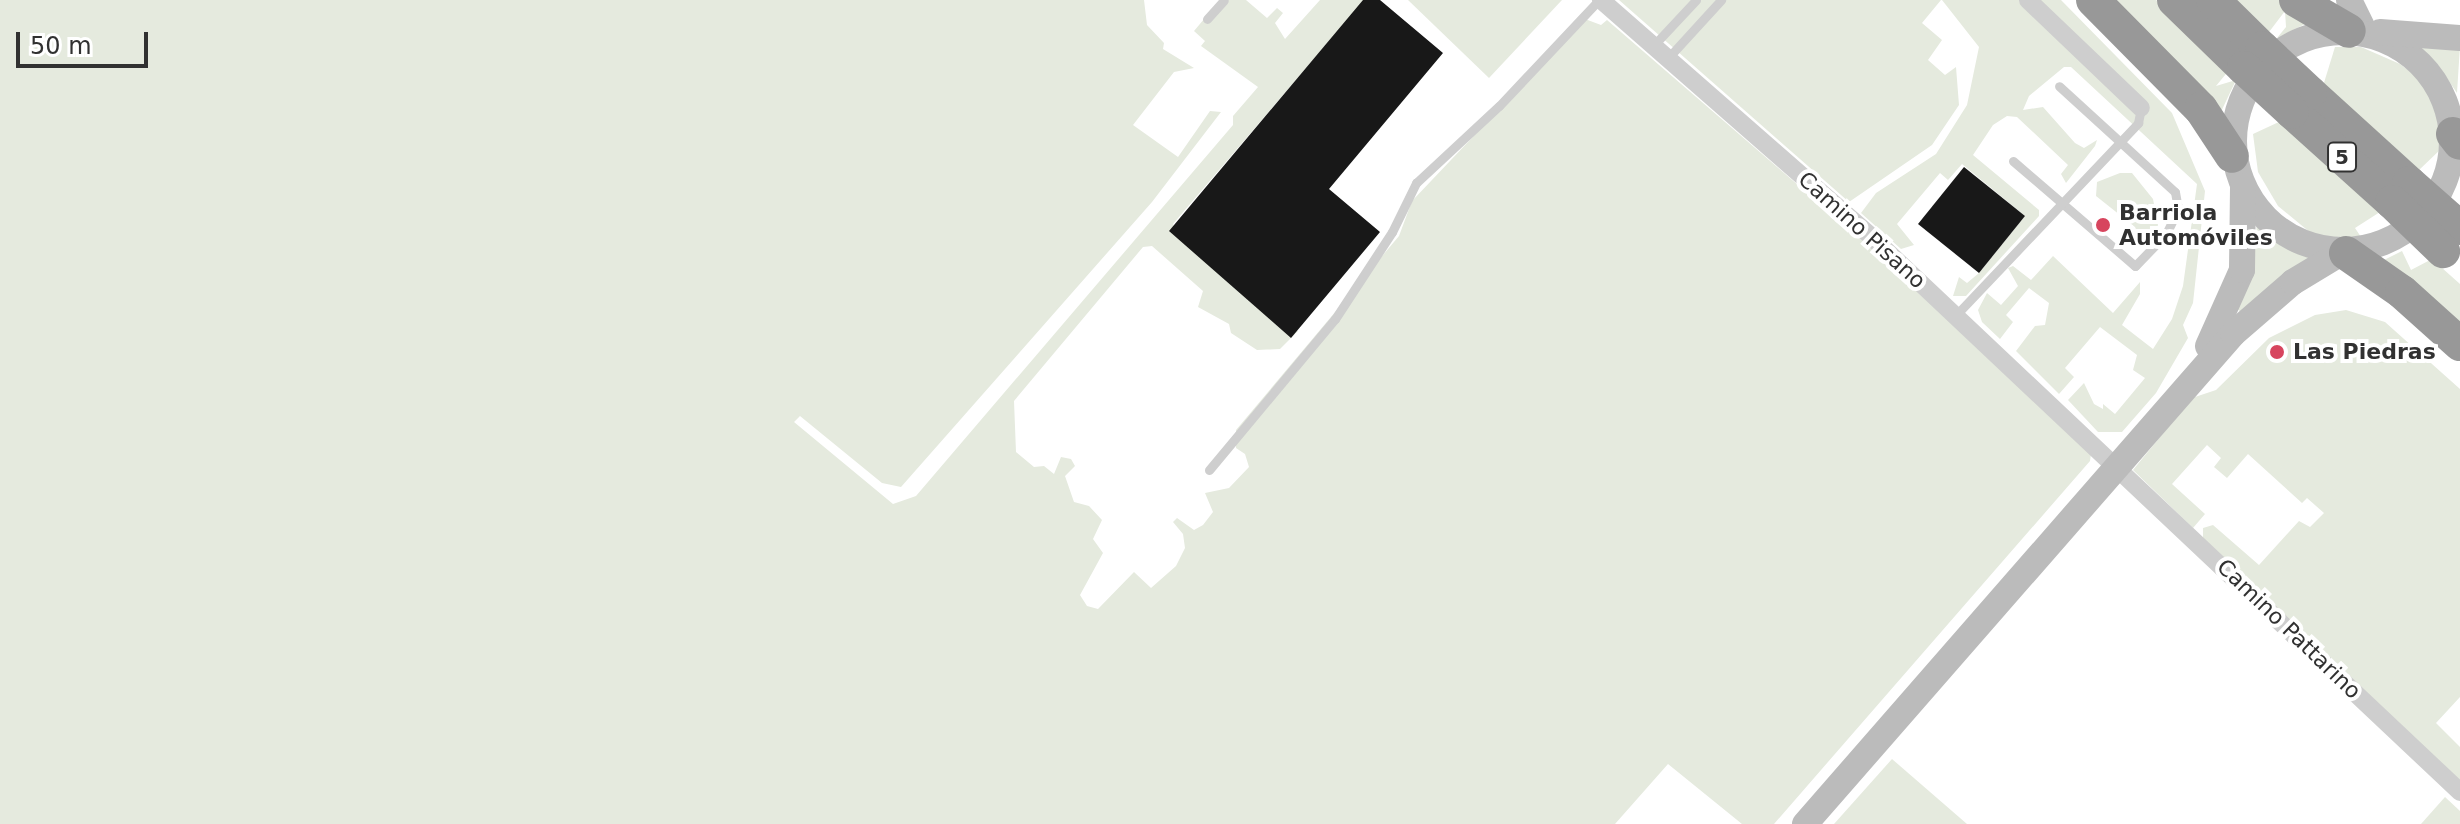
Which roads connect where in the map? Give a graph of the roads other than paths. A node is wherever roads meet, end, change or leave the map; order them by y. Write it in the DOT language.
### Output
graph roads {
  1 [pos="1224,0"];
  2 [pos="1600,0"];
  3 [pos="1696,0"];
  4 [pos="1721,0"];
  5 [pos="2028,0"];
  6 [pos="2093,0"];
  7 [pos="2174,0"];
  8 [pos="2213,0"];
  9 [pos="2296,0"];
  10 [pos="1207,19"];
  11 [pos="2358,23"];
  12 [pos="2460,38"];
  13 [pos="1660,52"];
  14 [pos="2253,58"];
  15 [pos="2059,86"];
  16 [pos="2141,108"];
  17 [pos="2456,129"];
  18 [pos="2120,142"];
  19 [pos="2013,161"];
  20 [pos="2238,171"];
  21 [pos="2062,203"];
  22 [pos="2454,249"];
  23 [pos="2344,253"];
  24 [pos="1956,315"];
  25 [pos="2460,344"];
  26 [pos="2177,397"];
  27 [pos="2117,465"];
  28 [pos="1209,470"];
  29 [pos="2460,792"];
  30 [pos="1805,824"];
  1 -- 10 [label="lane"];
  2 -- 13 [label="street, Camino Pisano"];
  2 -- 28 [label="lane"];
  3 -- 13 [label="lane"];
  4 -- 13 [label="lane"];
  5 -- 16 [label="street"];
  6 -- 20 [label="highway"];
  7 -- 14 [label="highway, 5"];
  8 -- 14 [label="highway, 5"];
  9 -- 11 [label="highway"];
  11 -- 12 [label="street"];
  11 -- 17 [label="street"];
  11 -- 20 [label="street"];
  13 -- 24 [label="street, Camino Pisano"];
  14 -- 22 [label="highway, 5, bridge"];
  15 -- 18 [label="lane"];
  16 -- 18 [label="lane"];
  17 -- 23 [label="street"];
  18 -- 21 [label="lane"];
  18 -- 21 [label="lane"];
  19 -- 21 [label="lane"];
  20 -- 23 [label="street"];
  20 -- 26 [label="street"];
  21 -- 24 [label="lane"];
  23 -- 25 [label="highway"];
  23 -- 26 [label="street"];
  24 -- 27 [label="street, Camino Pisano"];
  26 -- 27 [label="street"];
  27 -- 29 [label="street, Camino Pattarino"];
  27 -- 30 [label="street"];
}
